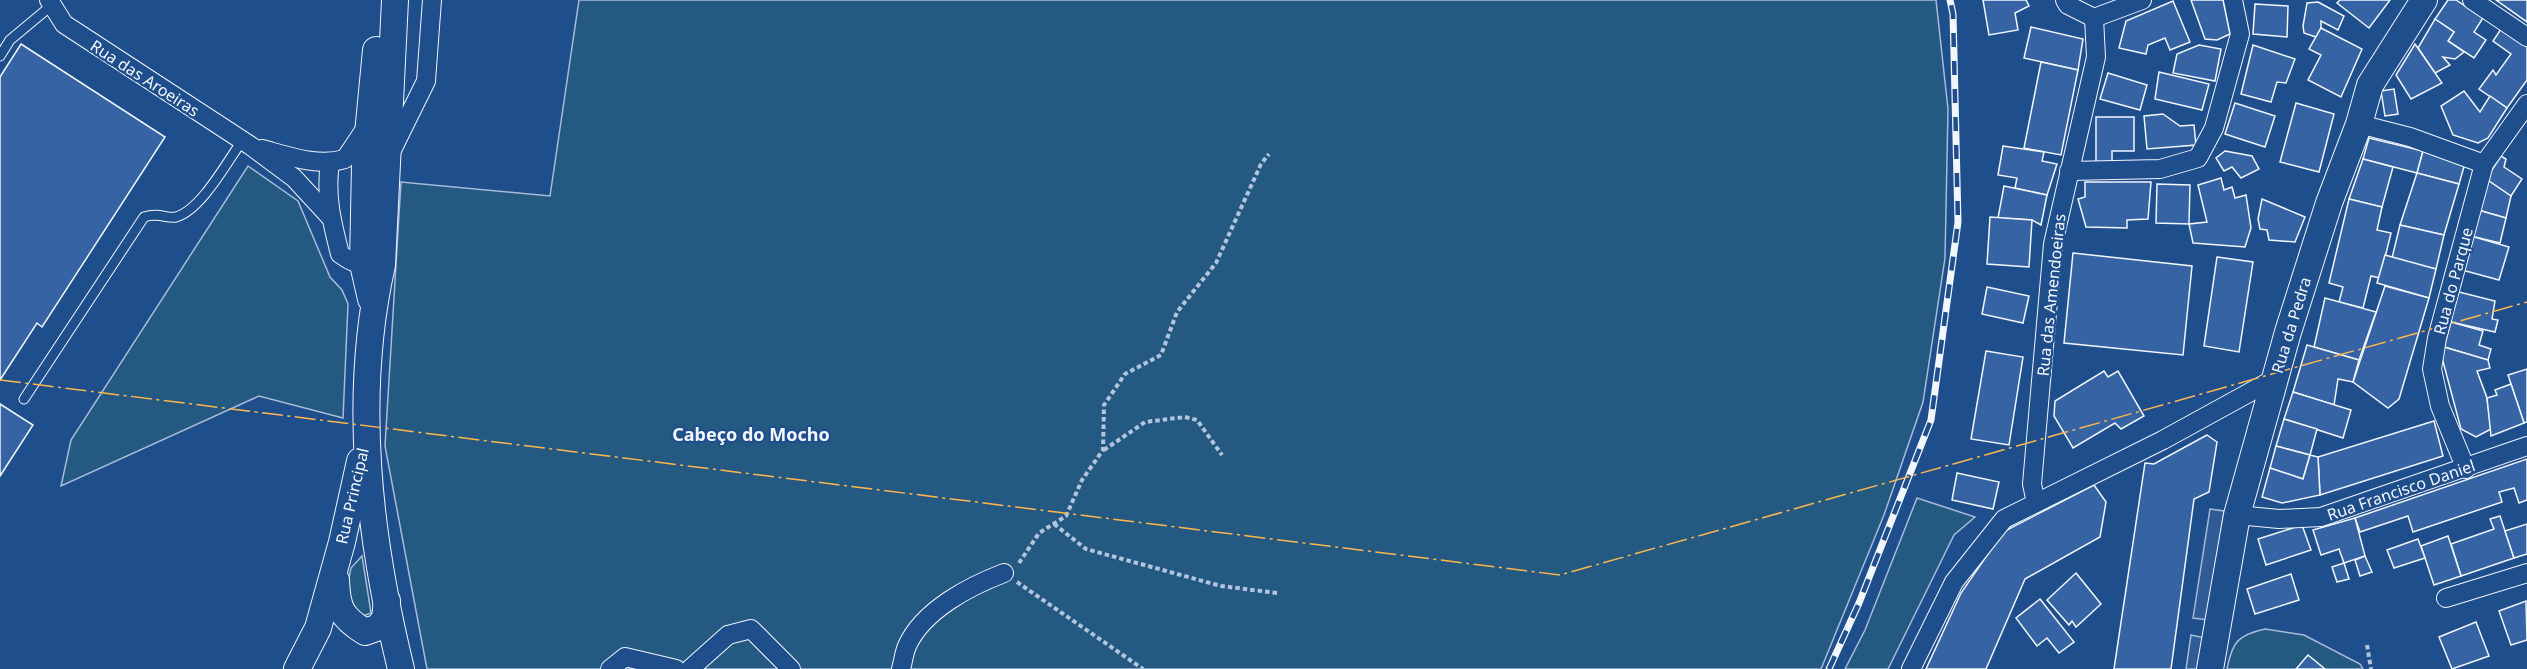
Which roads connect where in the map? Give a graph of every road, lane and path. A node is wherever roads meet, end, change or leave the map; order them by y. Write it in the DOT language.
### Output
graph roads {
  1 [pos="381,0"];
  2 [pos="395,0"];
  3 [pos="432,0"];
  4 [pos="2065,0"];
  5 [pos="2142,0"];
  6 [pos="2233,0"];
  7 [pos="2424,0"];
  8 [pos="2472,0"];
  9 [pos="51,2"];
  10 [pos="2094,18"];
  11 [pos="2527,37"];
  12 [pos="0,56"];
  13 [pos="2525,114"];
  14 [pos="2359,124"];
  15 [pos="247,143"];
  16 [pos="1269,154"];
  17 [pos="2484,164"];
  18 [pos="362,167"];
  19 [pos="2069,171"];
  20 [pos="330,217"];
  21 [pos="372,260"];
  22 [pos="2274,379"];
  23 [pos="24,399"];
  24 [pos="367,428"];
  25 [pos="2527,446"];
  26 [pos="1103,450"];
  27 [pos="1222,455"];
  28 [pos="2466,469"];
  29 [pos="2036,503"];
  30 [pos="2237,515"];
  31 [pos="1054,524"];
  32 [pos="379,558"];
  33 [pos="336,564"];
  34 [pos="1004,573"];
  35 [pos="2527,573"];
  36 [pos="1277,593"];
  37 [pos="2446,598"];
  38 [pos="387,601"];
  39 [pos="365,632"];
  40 [pos="2367,645"];
  41 [pos="297,669"];
  42 [pos="401,669"];
  43 [pos="609,669"];
  44 [pos="676,669"];
  45 [pos="690,669"];
  46 [pos="791,669"];
  47 [pos="901,669"];
  48 [pos="1143,669"];
  49 [pos="1911,669"];
  50 [pos="2210,669"];
  51 [pos="2371,669"];
  1 -- 18 [label="street"];
  2 -- 18 [label="street"];
  3 -- 18 [label="street"];
  4 -- 10 [label="street"];
  5 -- 10 [label="street"];
  6 -- 19 [label="street"];
  7 -- 14 [label="street, Rua da Pedra"];
  8 -- 11 [label="street"];
  9 -- 12 [label="lane"];
  9 -- 15 [label="street, Rua das Aroeiras"];
  10 -- 19 [label="street, Rua das Amendoeiras"];
  13 -- 17 [label="street, Rua do Parque"];
  14 -- 17 [label="street"];
  14 -- 22 [label="street, Rua da Pedra"];
  15 -- 18 [label="street, Rua das Aroeiras"];
  15 -- 20 [label="street, Rua das Aroeiras"];
  15 -- 23 [label="lane"];
  16 -- 26 [label="path"];
  17 -- 28 [label="street, Rua do Parque"];
  18 -- 20 [label="street"];
  18 -- 21 [label="street"];
  19 -- 29 [label="street, Rua das Amendoeiras"];
  20 -- 21 [label="street"];
  21 -- 24 [label="street"];
  22 -- 29 [label="street"];
  22 -- 30 [label="street, Rua da Pedra"];
  24 -- 32 [label="street"];
  24 -- 33 [label="street, Rua Principal"];
  25 -- 28 [label="street, Rua Francisco Daniel"];
  26 -- 27 [label="path"];
  26 -- 31 [label="path"];
  28 -- 30 [label="street, Rua Francisco Daniel"];
  29 -- 49 [label="street"];
  30 -- 50 [label="street, Rua da Pedra"];
  31 -- 34 [label="path"];
  31 -- 36 [label="path"];
  32 -- 33 [label="street, Rua Principal"];
  32 -- 38 [label="street"];
  33 -- 39 [label="street, Rua Principal"];
  33 -- 41 [label="street, Rua Principal"];
  34 -- 47 [label="street"];
  34 -- 48 [label="path"];
  35 -- 37 [label="street"];
  38 -- 39 [label="street"];
  38 -- 42 [label="street"];
  39 -- 41 [label="street, Rua Principal"];
  39 -- 42 [label="street, Rua Principal"];
  40 -- 51 [label="path"];
  43 -- 44 [label="street"];
  45 -- 46 [label="street"];
}
